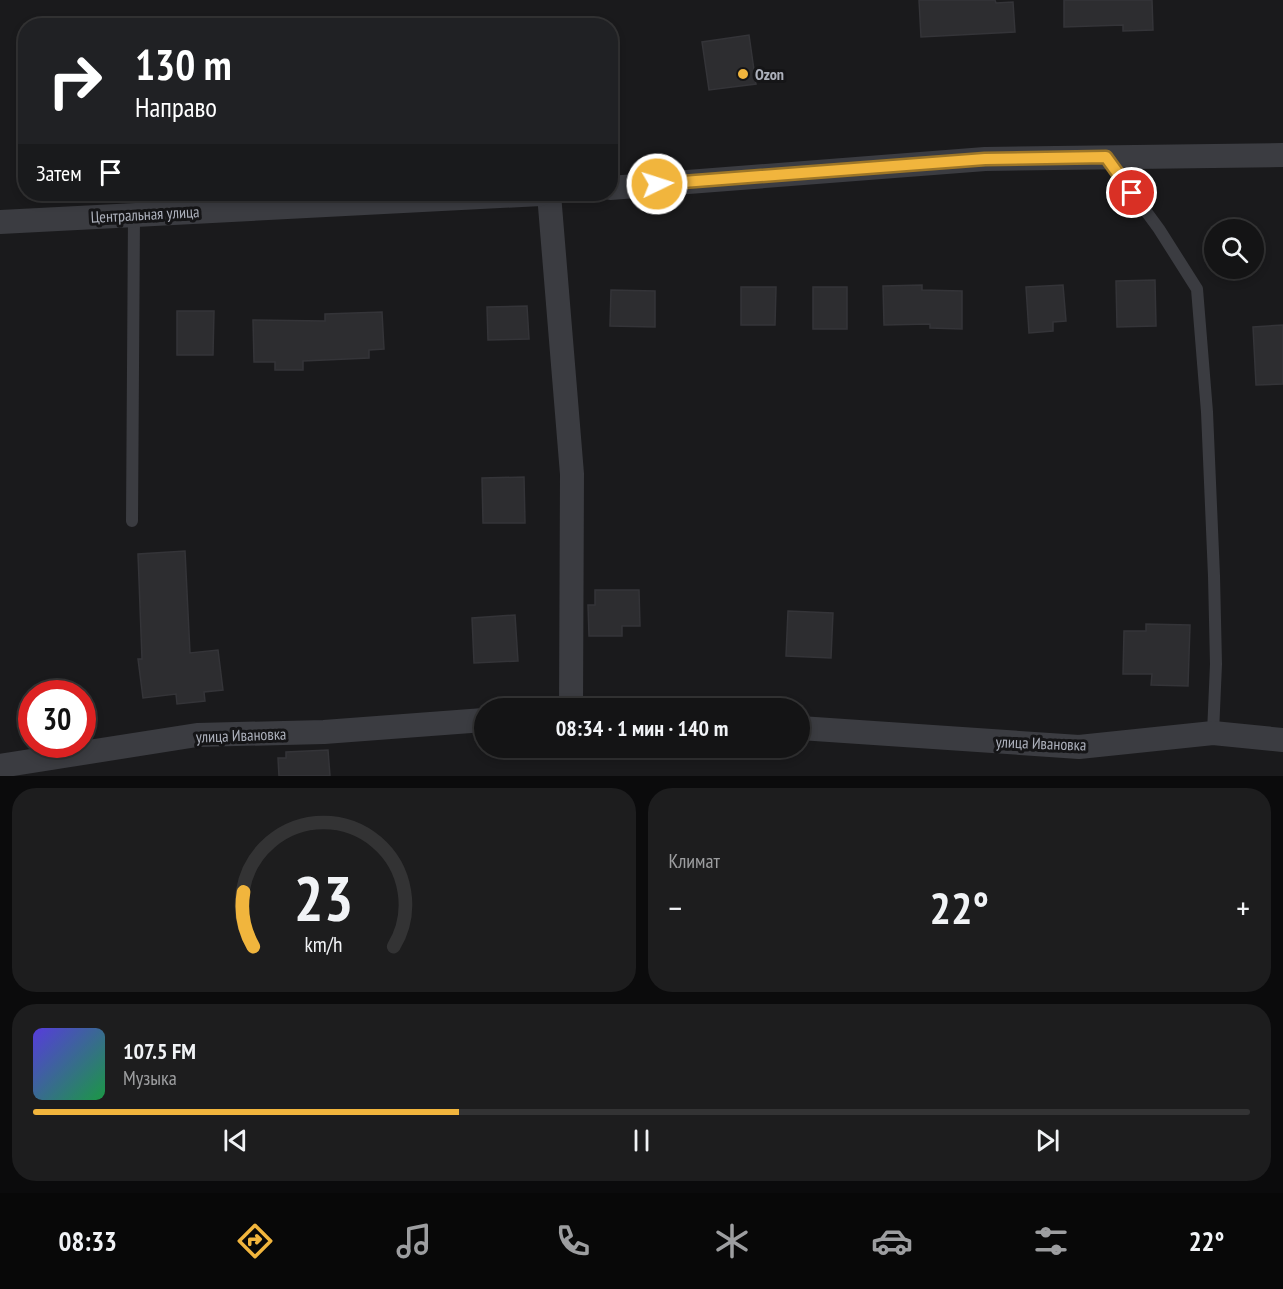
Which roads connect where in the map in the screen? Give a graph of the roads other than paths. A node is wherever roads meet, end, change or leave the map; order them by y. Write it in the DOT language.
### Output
graph roads {
  1 [pos="1283,155"];
  2 [pos="1106,157"];
  3 [pos="618,187"];
  4 [pos="405,201"];
  5 [pos="550,201"];
  6 [pos="134,215"];
  7 [pos="0,222"];
  8 [pos="132,521"];
  9 [pos="571,698"];
  10 [pos="474,721"];
  11 [pos="810,729"];
  12 [pos="1213,733"];
  13 [pos="1283,740"];
  14 [pos="0,766"];
  1 -- 2 [label="street"];
  2 -- 3 [label="street"];
  2 -- 12 [label="lane"];
  4 -- 6 [label="street, Центральная улица"];
  5 -- 9 [label="street"];
  6 -- 7 [label="street, Центральная улица"];
  6 -- 8 [label="lane"];
  10 -- 14 [label="street, улица Ивановка"];
  11 -- 12 [label="street, улица Ивановка"];
  12 -- 13 [label="street, улица Ивановка"];
}
